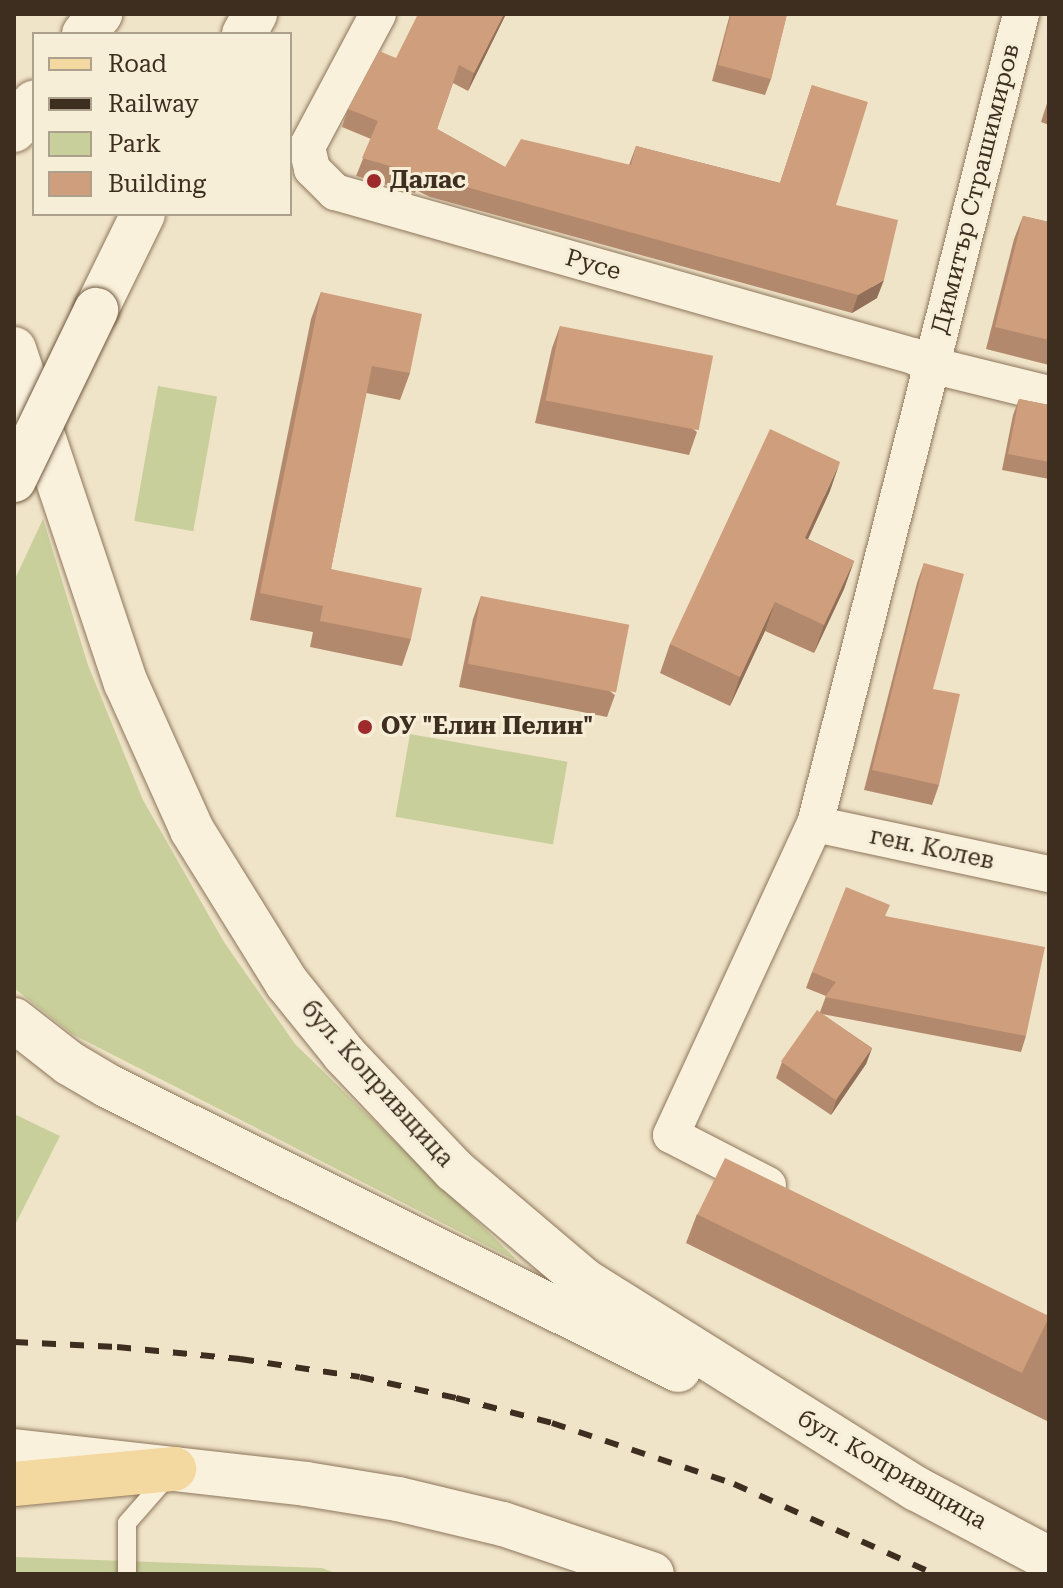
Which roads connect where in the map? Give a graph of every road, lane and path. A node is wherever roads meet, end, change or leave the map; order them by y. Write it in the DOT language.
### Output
graph roads {
  1 [pos="100,14"];
  2 [pos="255,14"];
  3 [pos="378,14"];
  4 [pos="1022,17"];
  5 [pos="86,32"];
  6 [pos="245,32"];
  7 [pos="32,105"];
  8 [pos="14,130"];
  9 [pos="142,216"];
  10 [pos="14,349"];
  11 [pos="931,365"];
  12 [pos="1049,394"];
  13 [pos="14,480"];
  14 [pos="815,824"];
  15 [pos="1049,874"];
  16 [pos="14,1020"];
  17 [pos="797,1200"];
  18 [pos="14,1451"];
  19 [pos="174,1469"];
  20 [pos="14,1484"];
  21 [pos="917,1489"];
  22 [pos="1049,1559"];
  23 [pos="127,1574"];
  24 [pos="652,1574"];
  1 -- 5 [label="main road"];
  2 -- 6 [label="main road"];
  3 -- 11 [label="street, Русе"];
  4 -- 11 [label="street, Димитър Страшимиров"];
  7 -- 8 [label="main road"];
  9 -- 13 [label="main road, bridge"];
  10 -- 21 [label="main road, бул. Копривщица"];
  11 -- 12 [label="street, Русе"];
  11 -- 14 [label="street, Димитър Страшимиров"];
  14 -- 15 [label="street, ген. Колев"];
  14 -- 17 [label="street, Димитър Страшимиров"];
  16 -- 21 [label="main road"];
  18 -- 19 [label="main road"];
  19 -- 20 [label="main road"];
  19 -- 23 [label="lane"];
  19 -- 24 [label="main road"];
  21 -- 22 [label="main road, бул. Копривщица"];
}
